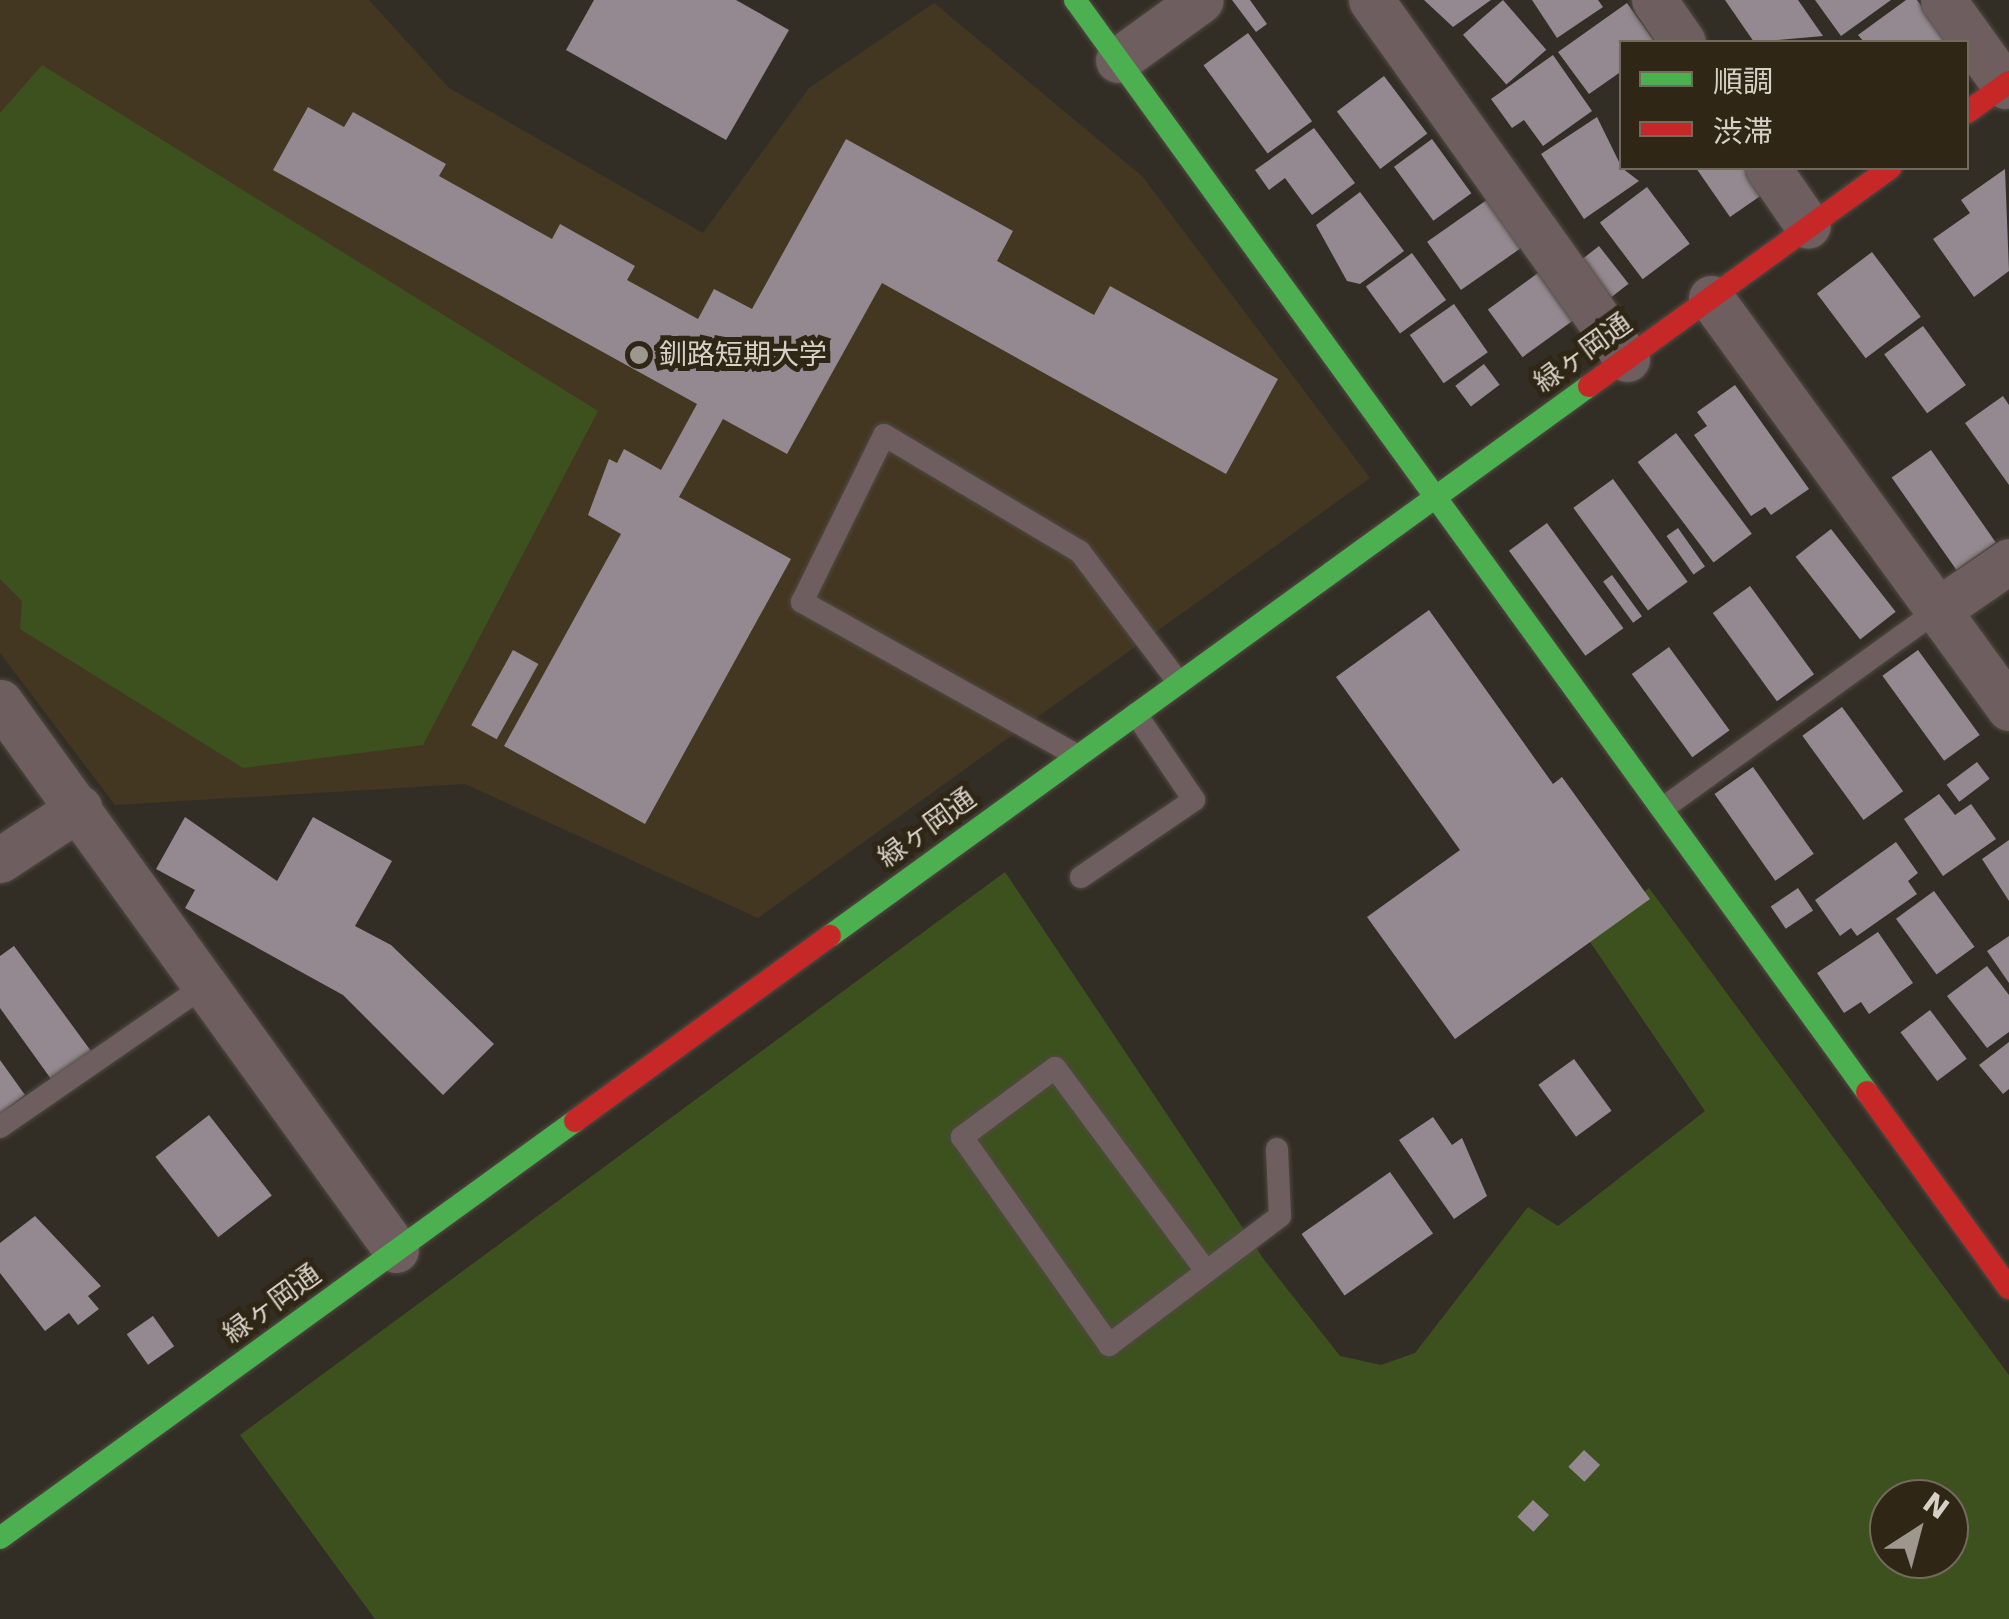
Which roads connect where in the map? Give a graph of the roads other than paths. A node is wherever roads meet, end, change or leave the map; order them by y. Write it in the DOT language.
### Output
graph roads {
  1 [pos="1075,0"];
  2 [pos="1201,0"];
  3 [pos="1372,0"];
  4 [pos="1654,0"];
  5 [pos="1943,0"];
  6 [pos="1681,40"];
  7 [pos="1965,40"];
  8 [pos="1969,48"];
  9 [pos="1118,60"];
  10 [pos="1996,98"];
  11 [pos="1769,170"];
  12 [pos="1887,170"];
  13 [pos="1808,226"];
  14 [pos="1711,298"];
  15 [pos="1626,359"];
  16 [pos="1436,497"];
  17 [pos="2009,561"];
  18 [pos="1938,610"];
  19 [pos="1179,683"];
  20 [pos="0,702"];
  21 [pos="2009,708"];
  22 [pos="1136,714"];
  23 [pos="1078,756"];
  24 [pos="79,808"];
  25 [pos="1662,809"];
  26 [pos="0,860"];
  27 [pos="1082,877"];
  28 [pos="206,985"];
  29 [pos="0,1127"];
  30 [pos="1277,1148"];
  31 [pos="396,1250"];
  32 [pos="1206,1272"];
  33 [pos="2009,1288"];
  34 [pos="0,1538"];
  1 -- 9 [label="street"];
  2 -- 9 [label="street"];
  3 -- 15 [label="street"];
  4 -- 6 [label="street"];
  5 -- 7 [label="street"];
  8 -- 10 [label="street"];
  9 -- 16 [label="street"];
  11 -- 13 [label="street"];
  12 -- 13 [label="street, 緑ヶ岡通"];
  13 -- 14 [label="street, 緑ヶ岡通"];
  14 -- 15 [label="street, 緑ヶ岡通"];
  14 -- 18 [label="street"];
  15 -- 16 [label="street, 緑ヶ岡通"];
  16 -- 19 [label="street, 緑ヶ岡通"];
  16 -- 25 [label="street"];
  17 -- 18 [label="street"];
  18 -- 21 [label="street"];
  18 -- 25 [label="lane"];
  19 -- 22 [label="street, 緑ヶ岡通"];
  19 -- 23 [label="lane"];
  20 -- 24 [label="street"];
  22 -- 23 [label="street, 緑ヶ岡通"];
  22 -- 27 [label="lane"];
  23 -- 31 [label="street, 緑ヶ岡通"];
  24 -- 26 [label="street"];
  24 -- 28 [label="street"];
  25 -- 33 [label="street"];
  28 -- 29 [label="lane"];
  28 -- 31 [label="street"];
  30 -- 32 [label="lane"];
  31 -- 34 [label="street, 緑ヶ岡通"];
  32 -- 32 [label="lane"];
}
